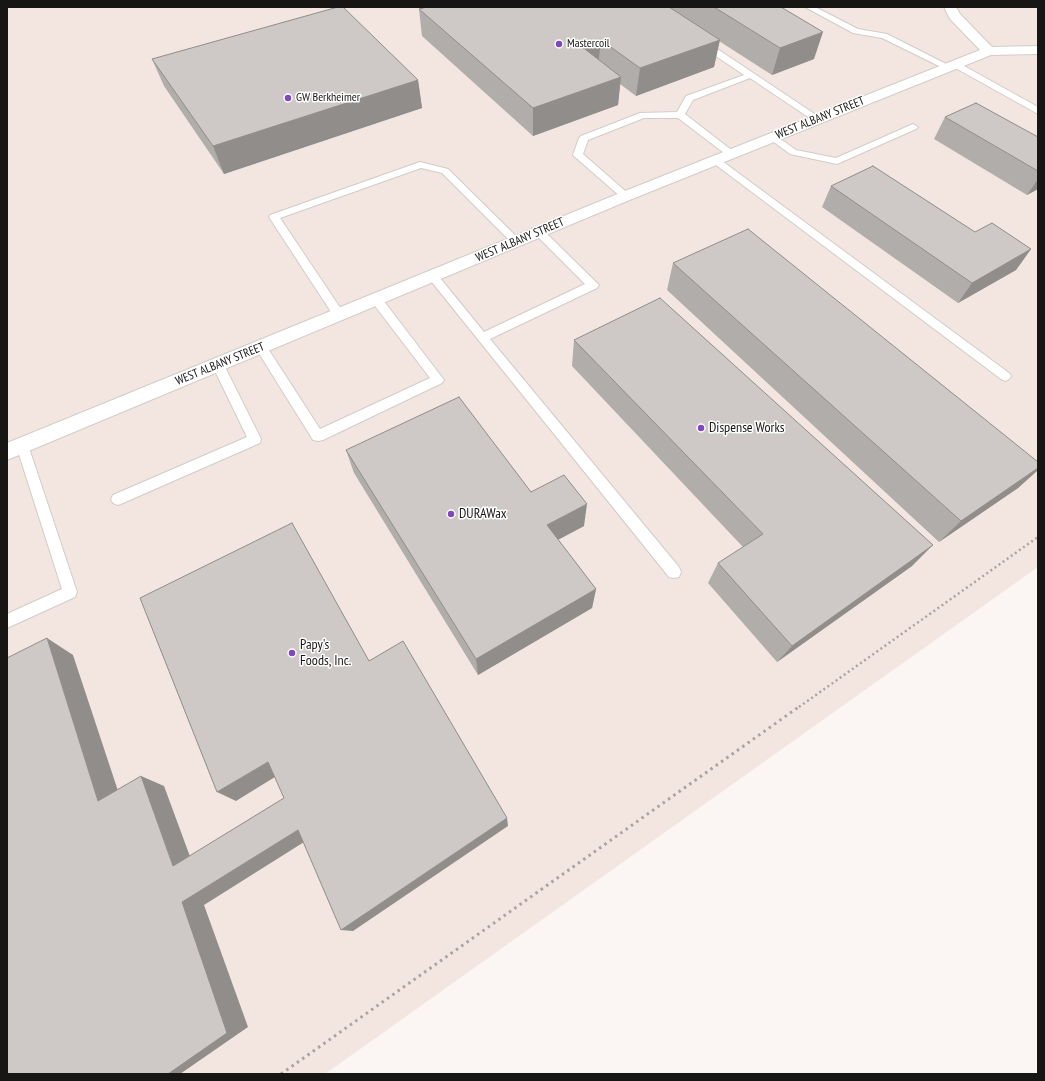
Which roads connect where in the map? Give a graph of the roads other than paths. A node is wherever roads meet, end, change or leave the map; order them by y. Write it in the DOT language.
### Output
graph roads {
  1 [pos="809,7"];
  2 [pos="950,7"];
  3 [pos="697,38"];
  4 [pos="1038,50"];
  5 [pos="989,51"];
  6 [pos="952,66"];
  7 [pos="751,75"];
  8 [pos="1038,111"];
  9 [pos="680,115"];
  10 [pos="817,119"];
  11 [pos="913,127"];
  12 [pos="772,137"];
  13 [pos="731,154"];
  14 [pos="715,160"];
  15 [pos="626,196"];
  16 [pos="539,232"];
  17 [pos="516,241"];
  18 [pos="432,276"];
  19 [pos="376,299"];
  20 [pos="339,315"];
  21 [pos="482,338"];
  22 [pos="261,347"];
  23 [pos="218,365"];
  24 [pos="1005,376"];
  25 [pos="15,448"];
  26 [pos="118,499"];
  27 [pos="674,572"];
  28 [pos="7,621"];
  1 -- 6 [label="lane"];
  2 -- 5 [label="street"];
  3 -- 7 [label="lane"];
  4 -- 5 [label="street, WEST ALBANY STREET"];
  5 -- 6 [label="street, WEST ALBANY STREET"];
  6 -- 8 [label="lane"];
  6 -- 10 [label="street, WEST ALBANY STREET"];
  7 -- 9 [label="lane"];
  7 -- 10 [label="lane"];
  9 -- 13 [label="lane"];
  9 -- 15 [label="lane"];
  10 -- 12 [label="street, WEST ALBANY STREET"];
  11 -- 12 [label="lane"];
  12 -- 13 [label="street, WEST ALBANY STREET"];
  13 -- 14 [label="street, WEST ALBANY STREET"];
  14 -- 15 [label="street, WEST ALBANY STREET"];
  14 -- 24 [label="lane"];
  15 -- 16 [label="street, WEST ALBANY STREET"];
  16 -- 17 [label="street, WEST ALBANY STREET"];
  16 -- 21 [label="lane"];
  17 -- 18 [label="street, WEST ALBANY STREET"];
  17 -- 20 [label="lane"];
  18 -- 19 [label="street, WEST ALBANY STREET"];
  18 -- 21 [label="lane"];
  19 -- 20 [label="street, WEST ALBANY STREET"];
  19 -- 22 [label="lane"];
  20 -- 22 [label="street, WEST ALBANY STREET"];
  21 -- 27 [label="lane"];
  22 -- 23 [label="street, WEST ALBANY STREET"];
  23 -- 25 [label="street, WEST ALBANY STREET"];
  23 -- 26 [label="lane"];
  25 -- 28 [label="lane"];
}
